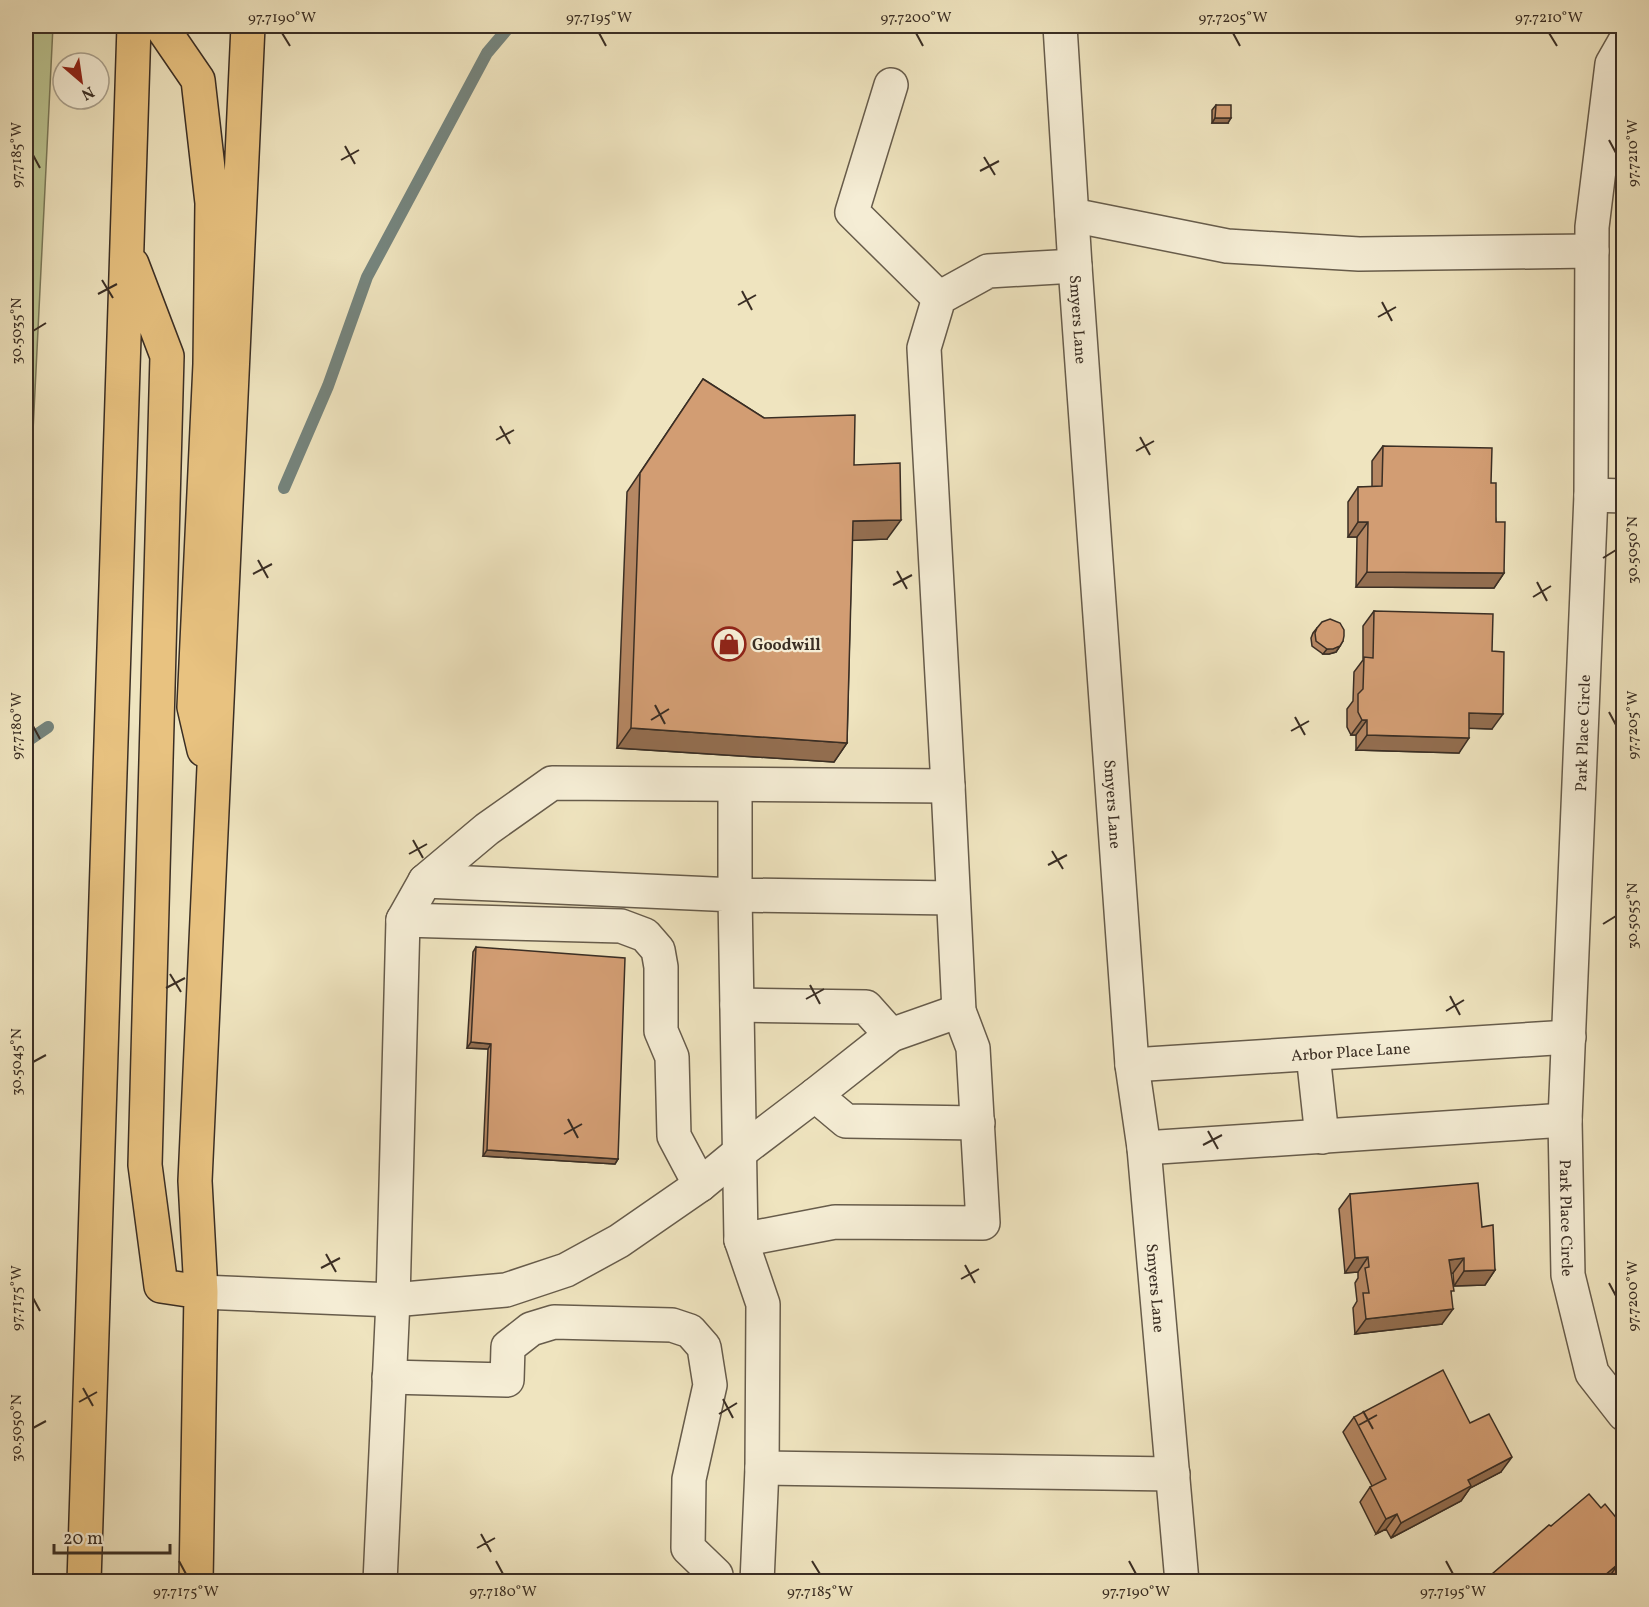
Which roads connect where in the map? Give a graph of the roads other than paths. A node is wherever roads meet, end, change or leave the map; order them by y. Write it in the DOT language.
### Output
graph roads {
  1 [pos="134,26"];
  2 [pos="161,26"];
  3 [pos="248,26"];
  4 [pos="1060,26"];
  5 [pos="1623,43"];
  6 [pos="891,85"];
  7 [pos="1072,215"];
  8 [pos="126,248"];
  9 [pos="1592,251"];
  10 [pos="1075,266"];
  11 [pos="939,298"];
  12 [pos="1592,495"];
  13 [pos="1623,496"];
  14 [pos="735,786"];
  15 [pos="948,786"];
  16 [pos="213,793"];
  17 [pos="425,880"];
  18 [pos="735,895"];
  19 [pos="953,898"];
  20 [pos="403,920"];
  21 [pos="737,1005"];
  22 [pos="959,1011"];
  23 [pos="891,1035"];
  24 [pos="1569,1037"];
  25 [pos="1313,1053"];
  26 [pos="1132,1065"];
  27 [pos="815,1095"];
  28 [pos="1565,1120"];
  29 [pos="978,1123"];
  30 [pos="1322,1137"];
  31 [pos="1144,1148"];
  32 [pos="740,1152"];
  33 [pos="700,1185"];
  34 [pos="741,1240"];
  35 [pos="201,1292"];
  36 [pos="393,1300"];
  37 [pos="389,1377"];
  38 [pos="1623,1414"];
  39 [pos="762,1468"];
  40 [pos="1173,1474"];
  41 [pos="712,1578"];
  42 [pos="757,1578"];
  43 [pos="84,1581"];
  44 [pos="196,1581"];
  45 [pos="380,1581"];
  46 [pos="1182,1581"];
  1 -- 8 [label="main road"];
  2 -- 16 [label="main road"];
  3 -- 16 [label="main road"];
  4 -- 7 [label="street, Smyers Lane"];
  5 -- 9 [label="street, Park Place Circle"];
  6 -- 11 [label="street"];
  7 -- 9 [label="street"];
  7 -- 10 [label="street, Smyers Lane"];
  8 -- 35 [label="main road"];
  8 -- 43 [label="main road"];
  9 -- 12 [label="street, Park Place Circle"];
  10 -- 11 [label="street"];
  10 -- 26 [label="street, Smyers Lane"];
  11 -- 15 [label="street"];
  12 -- 13 [label="street"];
  12 -- 24 [label="street, Park Place Circle"];
  14 -- 15 [label="street"];
  14 -- 17 [label="street"];
  14 -- 18 [label="street"];
  15 -- 19 [label="street"];
  16 -- 35 [label="main road"];
  17 -- 18 [label="street"];
  17 -- 20 [label="street"];
  18 -- 19 [label="street"];
  18 -- 21 [label="street"];
  19 -- 22 [label="street"];
  20 -- 33 [label="street"];
  20 -- 36 [label="street"];
  21 -- 23 [label="street"];
  21 -- 32 [label="street"];
  22 -- 23 [label="street"];
  22 -- 29 [label="street"];
  23 -- 27 [label="street"];
  24 -- 25 [label="street, Arbor Place Lane"];
  24 -- 28 [label="street, Park Place Circle"];
  25 -- 26 [label="street, Arbor Place Lane"];
  25 -- 30 [label="street"];
  26 -- 31 [label="street, Smyers Lane"];
  27 -- 29 [label="street"];
  27 -- 32 [label="street"];
  28 -- 30 [label="street"];
  28 -- 38 [label="street, Park Place Circle"];
  29 -- 34 [label="street"];
  30 -- 31 [label="street"];
  31 -- 40 [label="street, Smyers Lane"];
  32 -- 33 [label="street"];
  32 -- 34 [label="street"];
  33 -- 36 [label="street"];
  34 -- 39 [label="street"];
  35 -- 36 [label="street"];
  35 -- 44 [label="main road"];
  36 -- 37 [label="street"];
  37 -- 41 [label="street"];
  37 -- 45 [label="street"];
  39 -- 40 [label="street"];
  39 -- 42 [label="street"];
  40 -- 46 [label="street, Smyers Lane"];
  41 -- 42 [label="street"];
}
